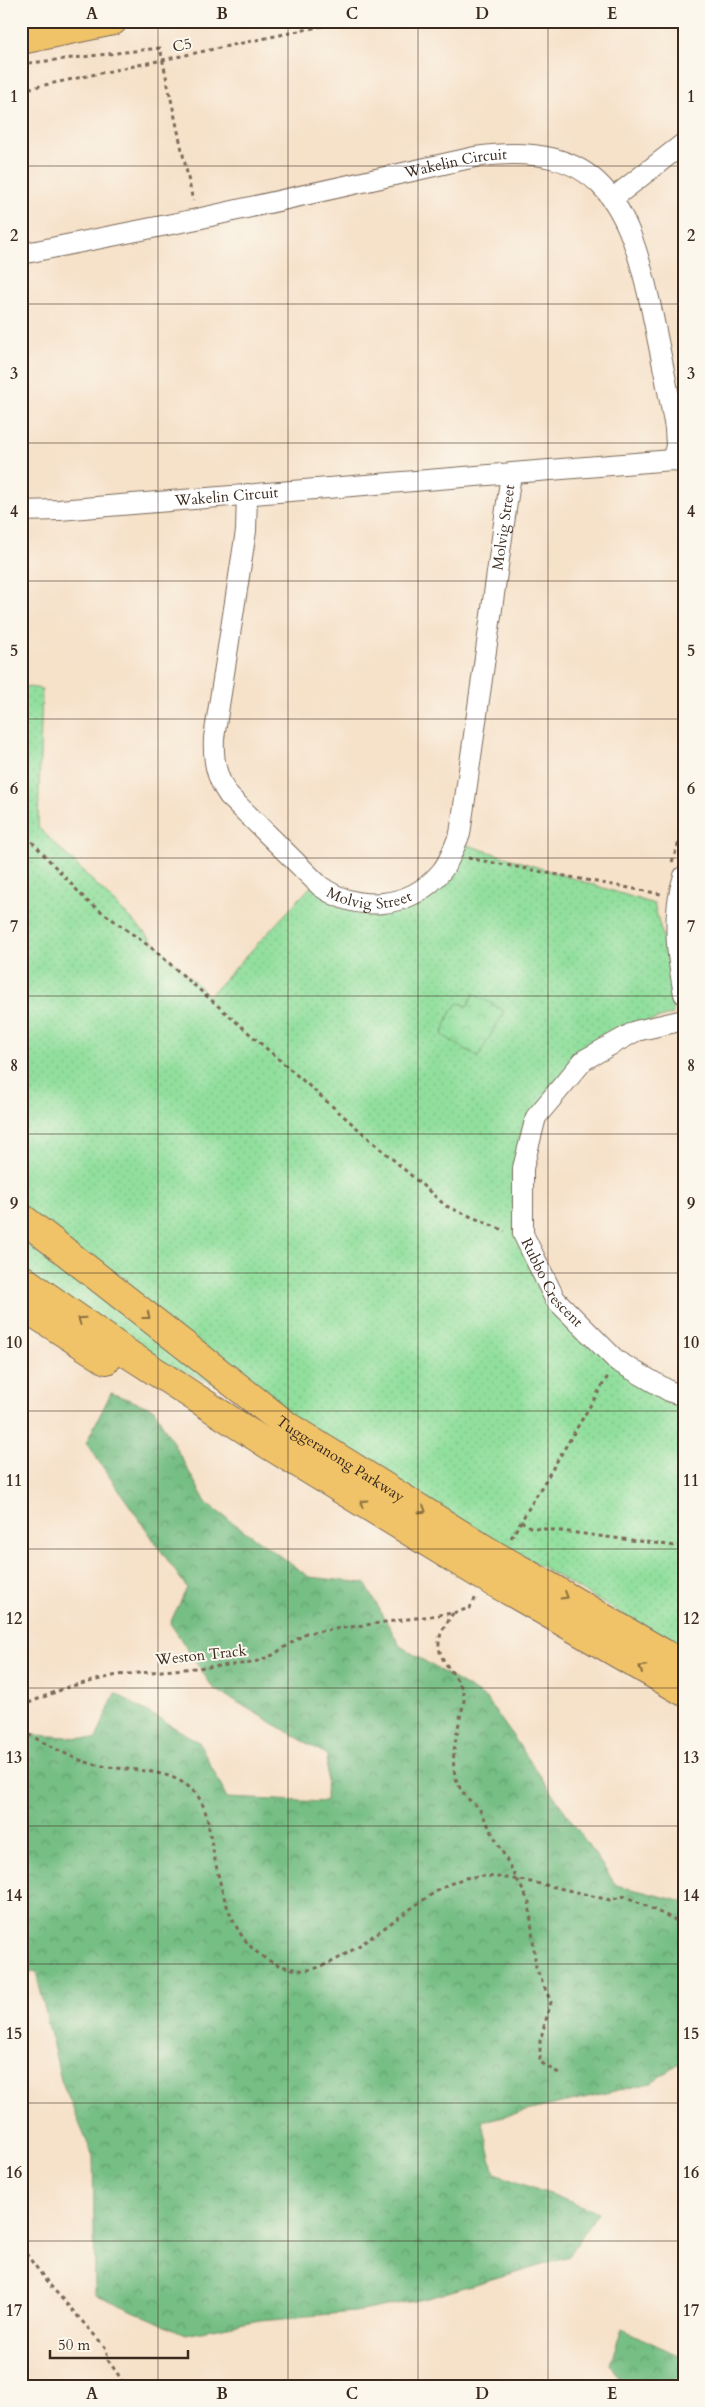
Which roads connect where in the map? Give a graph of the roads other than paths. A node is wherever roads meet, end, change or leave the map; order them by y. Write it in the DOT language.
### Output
graph roads {
  1 [pos="113,21"];
  2 [pos="21,40"];
  3 [pos="684,143"];
  4 [pos="612,199"];
  5 [pos="21,254"];
  6 [pos="678,461"];
  7 [pos="512,474"];
  8 [pos="247,494"];
  9 [pos="21,511"];
  10 [pos="681,884"];
  11 [pos="680,913"];
  12 [pos="684,994"];
  13 [pos="684,1020"];
  14 [pos="21,1210"];
  15 [pos="21,1217"];
  16 [pos="21,1278"];
  17 [pos="109,1286"];
  18 [pos="21,1305"];
  19 [pos="684,1396"];
  20 [pos="267,1444"];
  21 [pos="489,1566"];
  22 [pos="517,1582"];
  23 [pos="684,1665"];
  24 [pos="684,1692"];
  1 -- 2 [label="main road"];
  3 -- 4 [label="street"];
  4 -- 5 [label="street, Wakelin Circuit"];
  4 -- 6 [label="street, Wakelin Circuit"];
  6 -- 7 [label="street, Wakelin Circuit"];
  7 -- 8 [label="street, Wakelin Circuit"];
  7 -- 8 [label="street, Molvig Street"];
  8 -- 9 [label="street, Wakelin Circuit"];
  10 -- 11 [label="street"];
  11 -- 12 [label="street"];
  13 -- 19 [label="street, Rubbo Crescent"];
  14 -- 17 [label="main road"];
  15 -- 17 [label="main road, Tuggeranong Parkway"];
  20 -- 16 [label="main road, Tuggeranong Parkway, one-way"];
  17 -- 21 [label="main road, Tuggeranong Parkway, one-way"];
  18 -- 20 [label="main road"];
  21 -- 20 [label="main road, Tuggeranong Parkway, one-way"];
  21 -- 22 [label="main road, Tuggeranong Parkway, bridge"];
  22 -- 23 [label="main road, Tuggeranong Parkway, one-way"];
  24 -- 22 [label="main road, Tuggeranong Parkway, one-way"];
}
